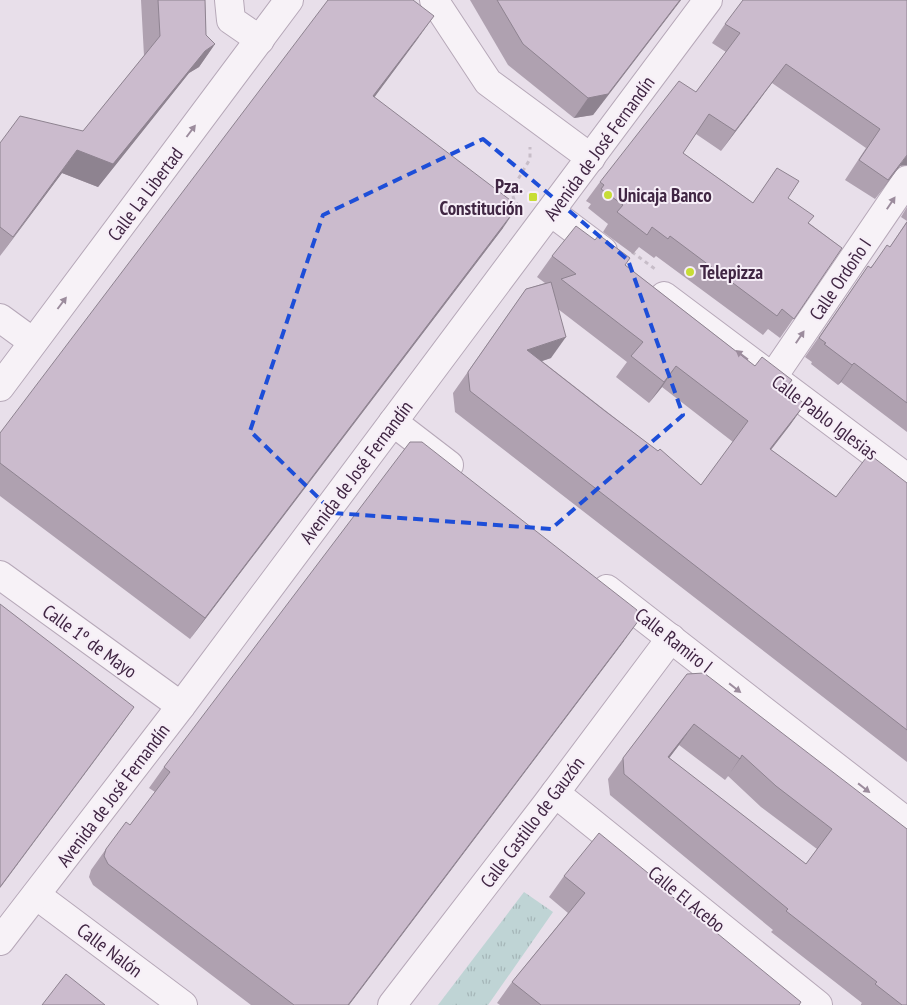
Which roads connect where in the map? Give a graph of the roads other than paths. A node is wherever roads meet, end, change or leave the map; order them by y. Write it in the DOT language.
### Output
graph roads {
  1 [pos="229,0"];
  2 [pos="289,0"];
  3 [pos="434,0"];
  4 [pos="708,0"];
  5 [pos="260,40"];
  6 [pos="591,158"];
  7 [pos="907,180"];
  8 [pos="551,212"];
  9 [pos="620,263"];
  10 [pos="643,280"];
  11 [pos="0,318"];
  12 [pos="33,342"];
  13 [pos="772,378"];
  14 [pos="0,387"];
  15 [pos="394,422"];
  16 [pos="907,478"];
  17 [pos="466,479"];
  18 [pos="584,571"];
  19 [pos="0,576"];
  20 [pos="671,638"];
  21 [pos="181,706"];
  22 [pos="556,792"];
  23 [pos="907,822"];
  24 [pos="36,895"];
  25 [pos="0,941"];
  26 [pos="183,1005"];
  27 [pos="392,1005"];
  28 [pos="818,1005"];
  1 -- 5 [label="street"];
  2 -- 5 [label="street, Calle La Libertad"];
  3 -- 6 [label="street"];
  4 -- 6 [label="street, Avenida de José Fernandín"];
  12 -- 5 [label="street, Calle La Libertad, one-way"];
  6 -- 8 [label="street, Avenida de José Fernandín"];
  13 -- 7 [label="street, Calle Ordoño I, one-way"];
  8 -- 9 [label="street"];
  8 -- 15 [label="street, Avenida de José Fernandín"];
  13 -- 10 [label="street, Calle Pablo Iglesias, one-way"];
  11 -- 12 [label="street"];
  12 -- 14 [label="street, Calle La Libertad"];
  13 -- 16 [label="street, Calle Pablo Iglesias"];
  15 -- 17 [label="street"];
  15 -- 21 [label="street, Avenida de José Fernandín"];
  18 -- 20 [label="street, Calle Ramiro I"];
  19 -- 21 [label="street, Calle 1º de Mayo"];
  20 -- 22 [label="street, Calle Castillo de Gauzón"];
  20 -- 23 [label="street, Calle Ramiro I, one-way"];
  21 -- 24 [label="street, Avenida de José Fernandín"];
  22 -- 27 [label="street, Calle Castillo de Gauzón"];
  22 -- 28 [label="street, Calle El Acebo"];
  24 -- 25 [label="street, Avenida de José Fernandín"];
  24 -- 26 [label="street, Calle Nalón"];
}
